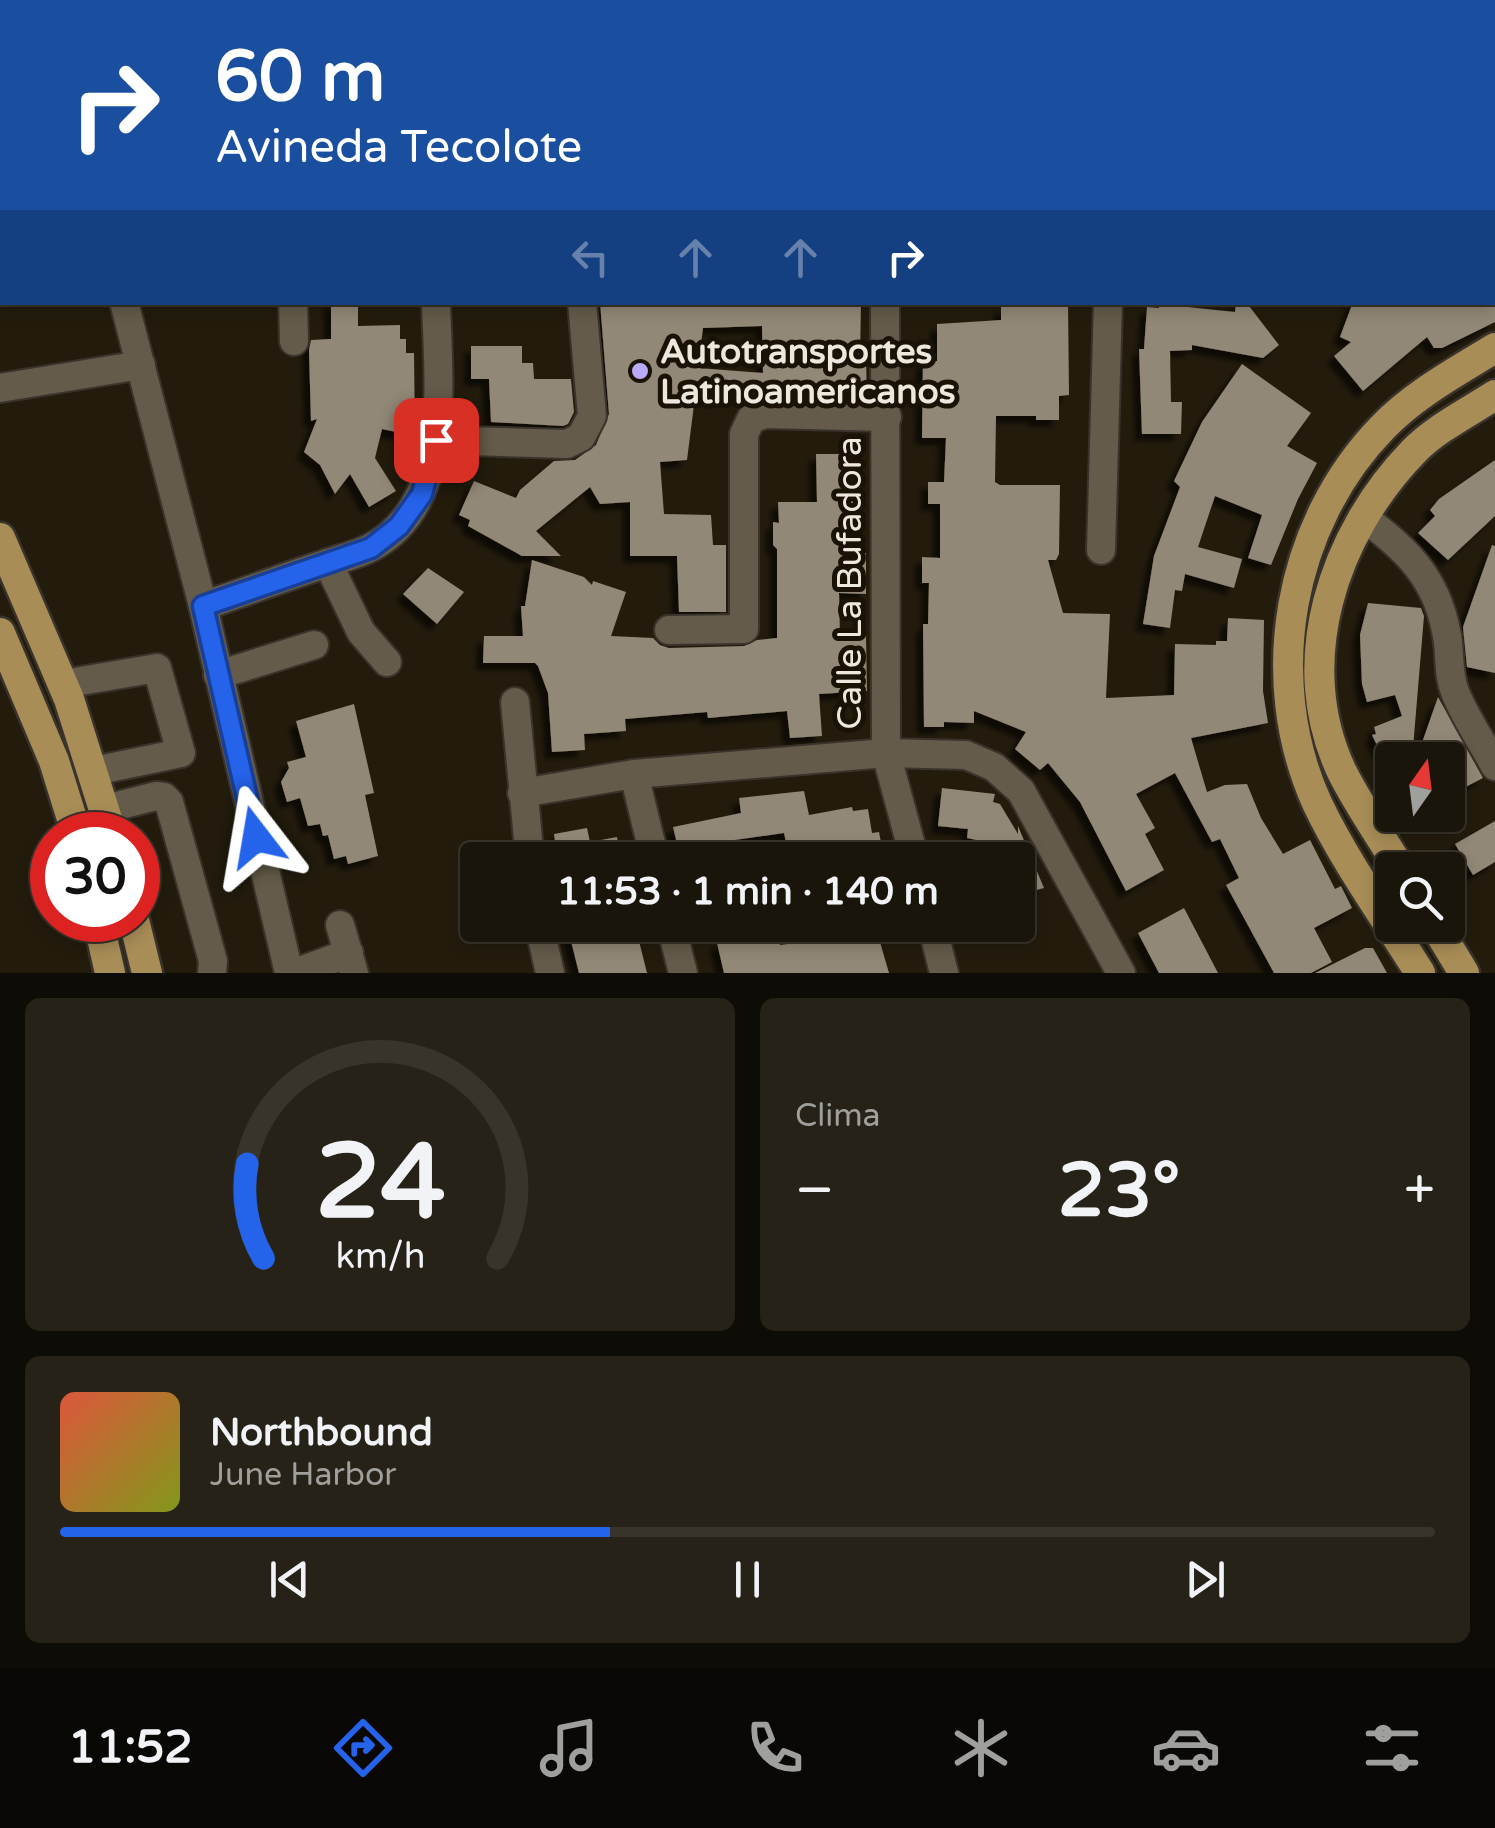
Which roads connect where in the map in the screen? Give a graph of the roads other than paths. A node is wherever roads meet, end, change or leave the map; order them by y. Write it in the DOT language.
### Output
graph roads {
  1 [pos="125,305"];
  2 [pos="293,305"];
  3 [pos="436,305"];
  4 [pos="582,305"];
  5 [pos="885,305"];
  6 [pos="1108,305"];
  7 [pos="294,341"];
  8 [pos="1495,348"];
  9 [pos="140,365"];
  10 [pos="0,388"];
  11 [pos="1495,395"];
  12 [pos="887,416"];
  13 [pos="436,440"];
  14 [pos="1362,516"];
  15 [pos="0,538"];
  16 [pos="1101,550"];
  17 [pos="328,563"];
  18 [pos="203,606"];
  19 [pos="669,630"];
  20 [pos="0,632"];
  21 [pos="314,646"];
  22 [pos="387,662"];
  23 [pos="218,675"];
  24 [pos="63,684"];
  25 [pos="515,702"];
  26 [pos="886,753"];
  27 [pos="1495,766"];
  28 [pos="94,772"];
  29 [pos="634,774"];
  30 [pos="522,792"];
  31 [pos="71,812"];
  32 [pos="105,812"];
  33 [pos="126,812"];
  34 [pos="528,842"];
  35 [pos="651,842"];
  36 [pos="909,842"];
  37 [pos="1390,852"];
  38 [pos="340,924"];
  39 [pos="103,942"];
  40 [pos="140,942"];
  41 [pos="543,942"];
  42 [pos="675,942"];
  43 [pos="936,942"];
  44 [pos="1445,942"];
  45 [pos="352,963"];
  46 [pos="110,973"];
  47 [pos="148,973"];
  48 [pos="212,973"];
  49 [pos="292,973"];
  50 [pos="550,973"];
  51 [pos="683,973"];
  52 [pos="944,973"];
  53 [pos="1122,973"];
  54 [pos="1420,973"];
  55 [pos="1464,973"];
  1 -- 9 [label="street"];
  2 -- 7 [label="street"];
  3 -- 13 [label="street"];
  4 -- 13 [label="street"];
  5 -- 12 [label="street, Calle La Bufadora"];
  6 -- 16 [label="street"];
  8 -- 54 [label="main road"];
  9 -- 10 [label="street"];
  9 -- 18 [label="street"];
  11 -- 14 [label="main road"];
  12 -- 19 [label="street"];
  12 -- 26 [label="street, Calle La Bufadora"];
  13 -- 17 [label="street"];
  14 -- 27 [label="street"];
  14 -- 37 [label="main road"];
  15 -- 24 [label="main road"];
  17 -- 18 [label="street"];
  17 -- 22 [label="street"];
  18 -- 23 [label="street"];
  20 -- 31 [label="main road"];
  21 -- 23 [label="street"];
  23 -- 49 [label="street"];
  24 -- 28 [label="main road"];
  24 -- 28 [label="street"];
  25 -- 30 [label="street"];
  26 -- 29 [label="street"];
  26 -- 36 [label="street, Calle La Bufadora"];
  26 -- 53 [label="street"];
  28 -- 32 [label="main road"];
  29 -- 30 [label="street"];
  29 -- 35 [label="street"];
  30 -- 34 [label="street"];
  33 -- 48 [label="street"];
  38 -- 45 [label="street"];
  39 -- 46 [label="main road"];
  40 -- 47 [label="main road"];
  41 -- 50 [label="street"];
  42 -- 51 [label="street"];
  43 -- 52 [label="street"];
  44 -- 55 [label="main road"];
  45 -- 49 [label="street"];
}
